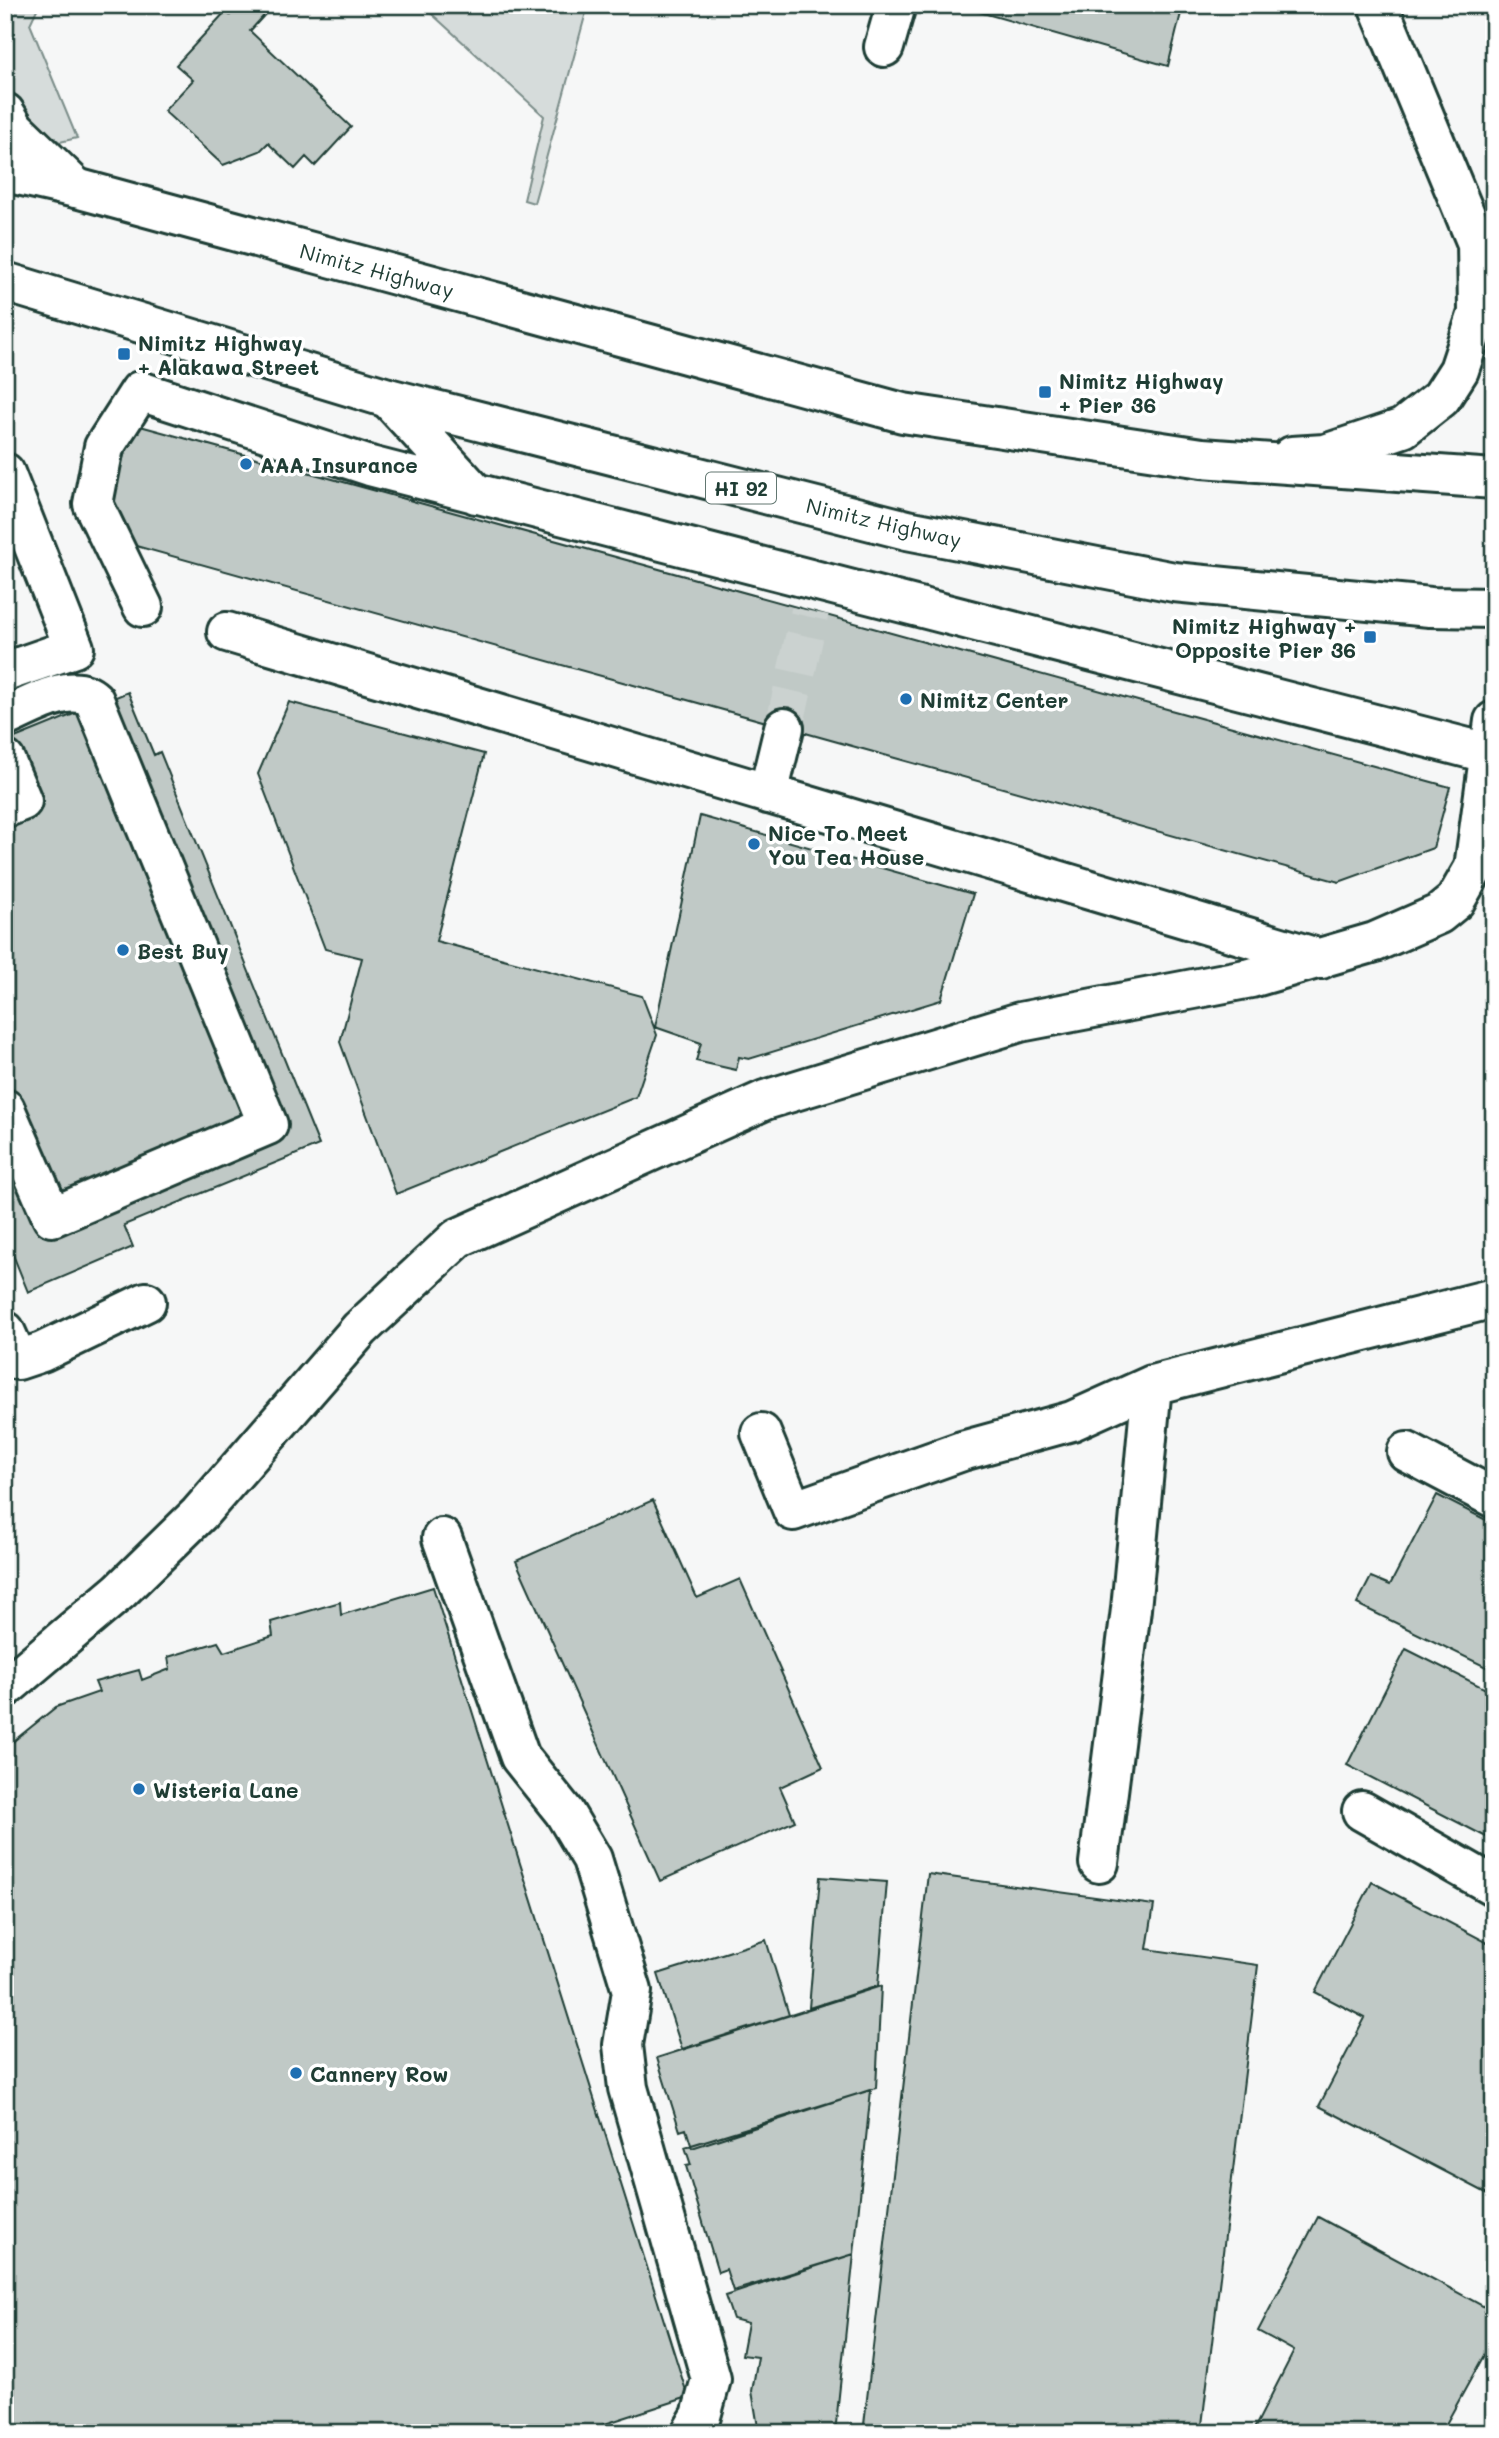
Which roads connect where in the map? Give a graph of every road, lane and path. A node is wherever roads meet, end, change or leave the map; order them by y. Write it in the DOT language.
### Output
graph roads {
  1 [pos="896,5"];
  2 [pos="1378,5"];
  3 [pos="884,47"];
  4 [pos="5,113"];
  5 [pos="5,172"];
  6 [pos="76,188"];
  7 [pos="1477,240"];
  8 [pos="1494,287"];
  9 [pos="16,291"];
  10 [pos="388,398"];
  11 [pos="1202,458"];
  12 [pos="5,473"];
  13 [pos="1494,479"];
  14 [pos="476,494"];
  15 [pos="143,607"];
  16 [pos="1494,608"];
  17 [pos="227,632"];
  18 [pos="5,672"];
  19 [pos="5,717"];
  20 [pos="784,728"];
  21 [pos="1492,738"];
  22 [pos="5,760"];
  23 [pos="768,794"];
  24 [pos="5,808"];
  25 [pos="1321,959"];
  26 [pos="5,1109"];
  27 [pos="1494,1298"];
  28 [pos="146,1301"];
  29 [pos="5,1331"];
  30 [pos="1152,1385"];
  31 [pos="761,1433"];
  32 [pos="1407,1452"];
  33 [pos="1494,1498"];
  34 [pos="442,1538"];
  35 [pos="5,1688"];
  36 [pos="1362,1811"];
  37 [pos="1099,1863"];
  38 [pos="1494,1886"];
  39 [pos="691,2433"];
  1 -- 3 [label="main road"];
  2 -- 7 [label="main road"];
  4 -- 6 [label="main road"];
  5 -- 6 [label="main road, Nimitz Highway"];
  6 -- 11 [label="main road, Nimitz Highway"];
  7 -- 8 [label="main road"];
  7 -- 11 [label="main road"];
  9 -- 10 [label="main road, Nimitz Highway / HI 92"];
  10 -- 14 [label="main road"];
  10 -- 16 [label="main road, Nimitz Highway / HI 92"];
  11 -- 13 [label="main road, Nimitz Highway"];
  12 -- 18 [label="main road"];
  14 -- 15 [label="main road"];
  14 -- 21 [label="main road"];
  17 -- 23 [label="main road"];
  19 -- 26 [label="main road"];
  20 -- 23 [label="main road"];
  21 -- 25 [label="main road"];
  22 -- 24 [label="main road"];
  23 -- 25 [label="main road"];
  25 -- 35 [label="main road"];
  27 -- 30 [label="main road"];
  28 -- 29 [label="main road"];
  30 -- 31 [label="main road"];
  30 -- 37 [label="main road"];
  32 -- 33 [label="main road"];
  34 -- 39 [label="main road"];
  36 -- 38 [label="main road"];
}
